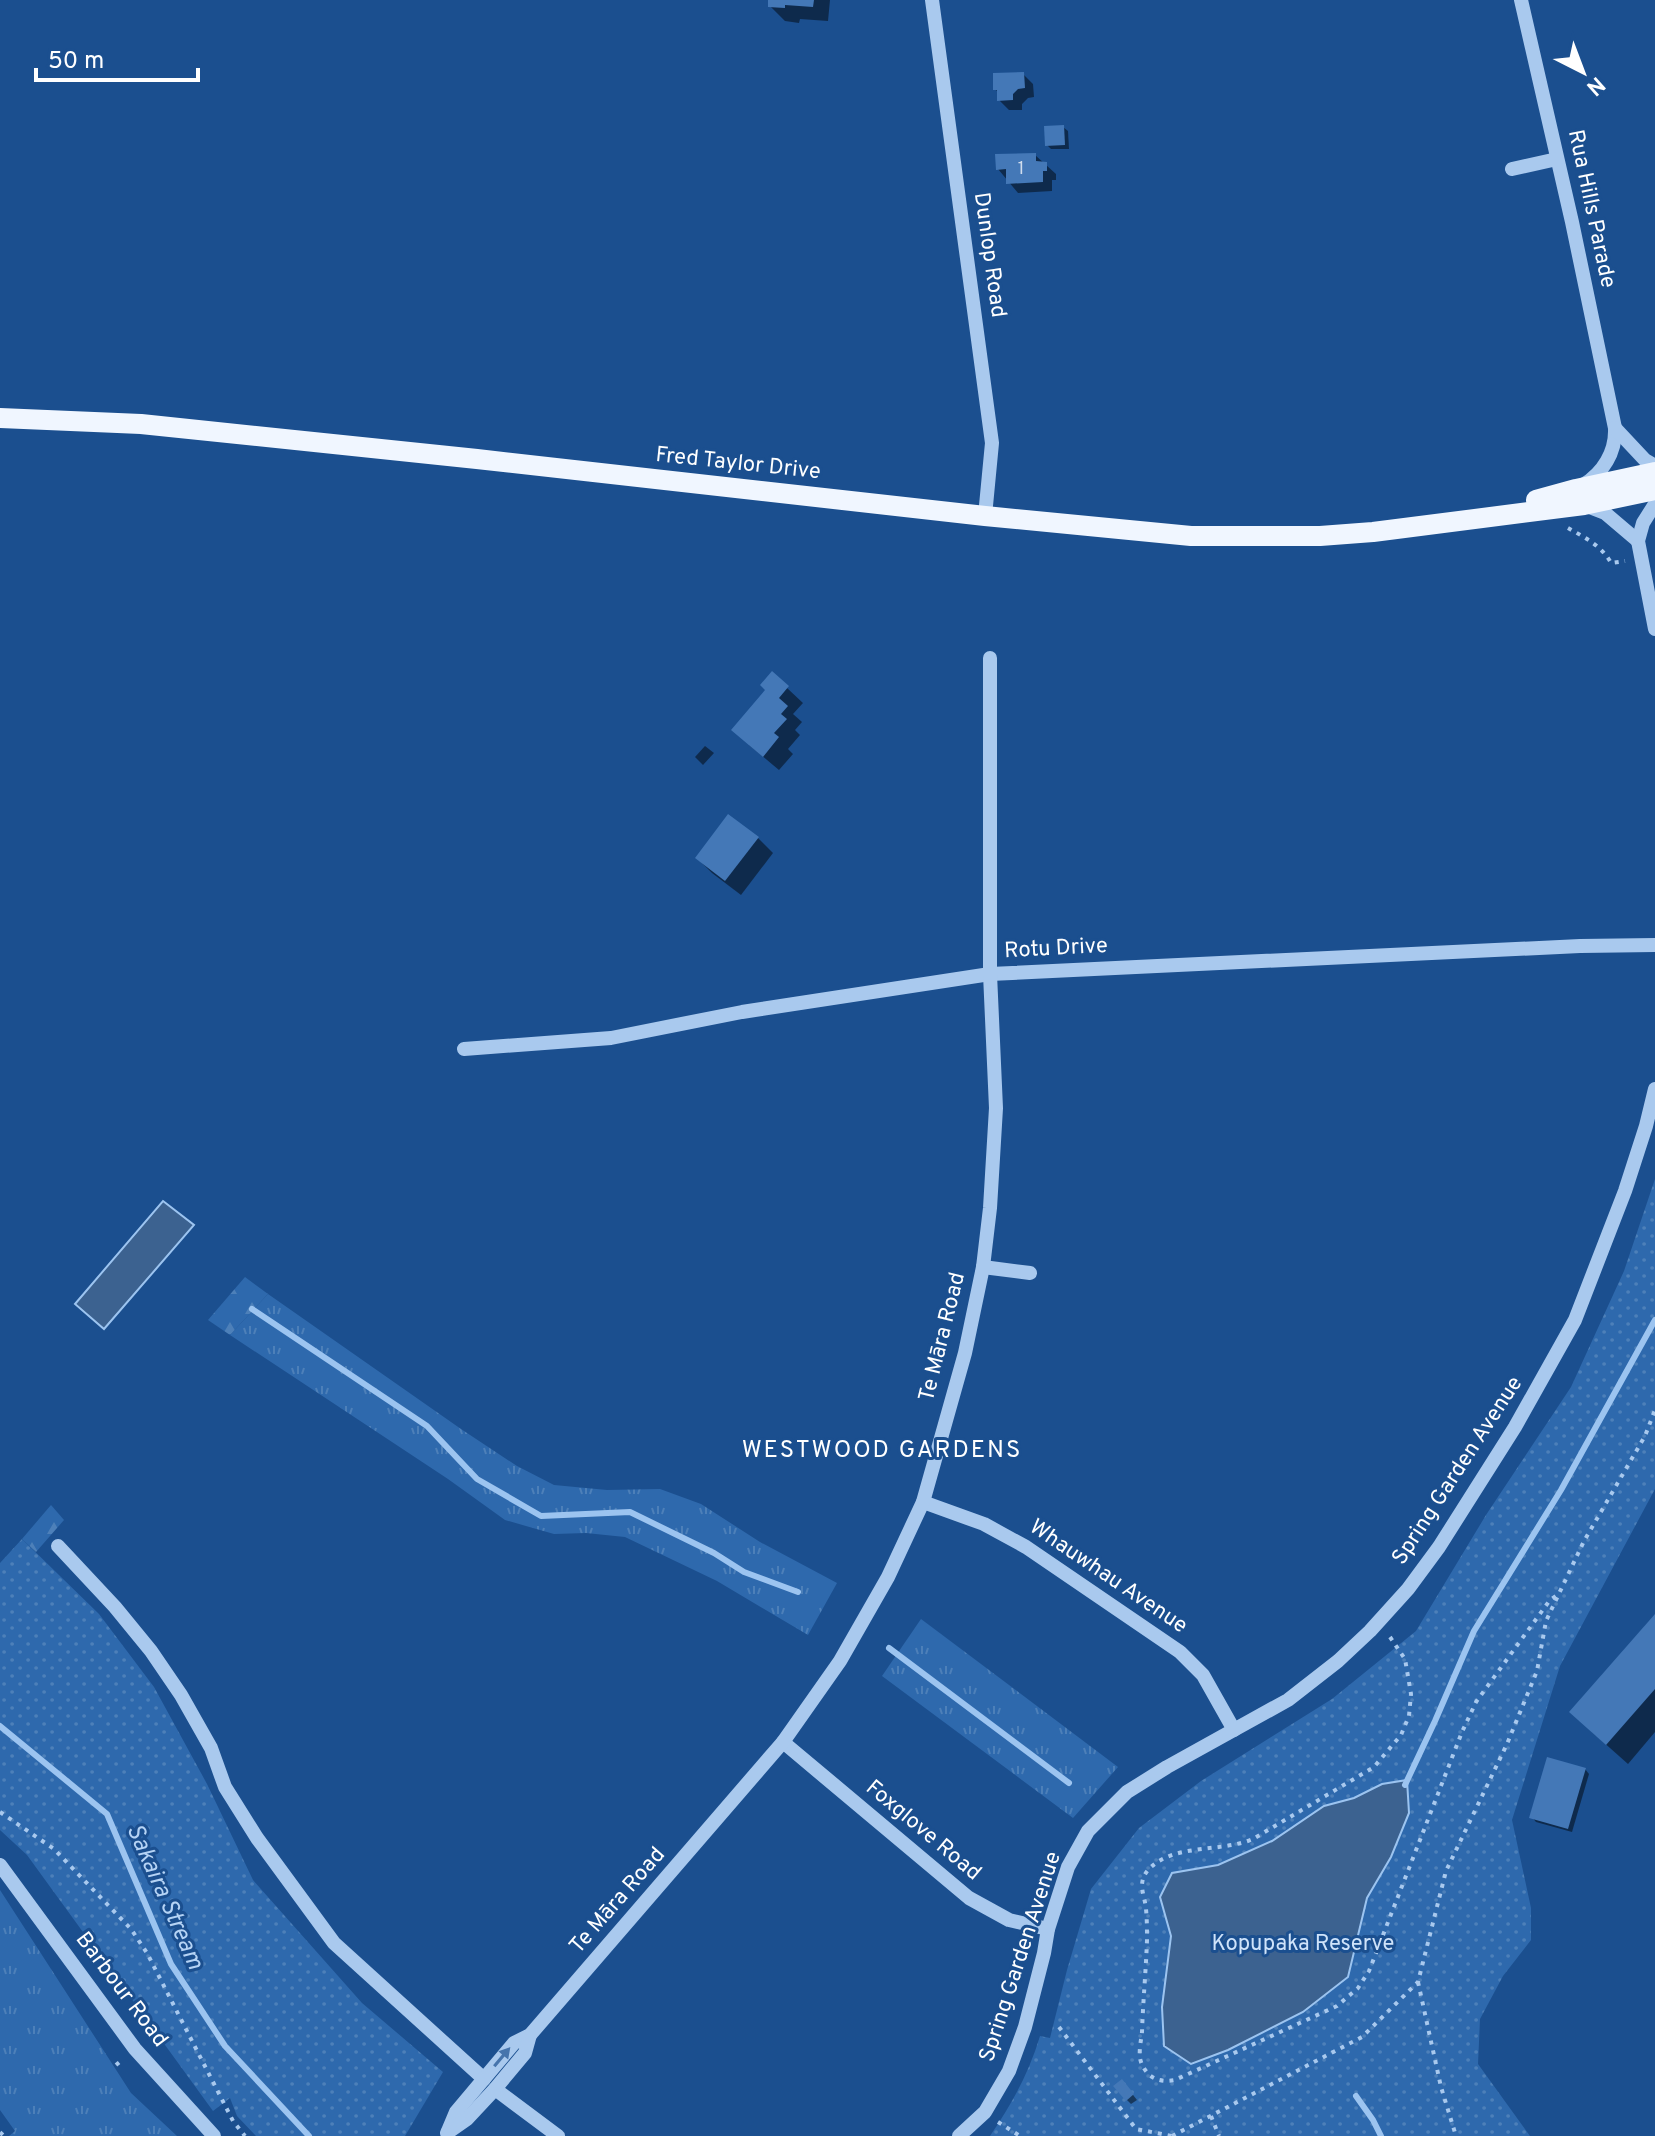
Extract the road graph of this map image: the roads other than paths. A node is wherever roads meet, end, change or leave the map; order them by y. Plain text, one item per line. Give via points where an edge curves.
1 (932, 0) edge
2 (1521, 0) edge
3 (1557, 159) junction
4 (1512, 169) dead end
5 (0, 418) edge
6 (1615, 428) junction
7 (1655, 466) edge
8 (1655, 472) edge
9 (1655, 490) edge
10 (1580, 497) junction
11 (1655, 504) edge
12 (985, 516) junction
13 (1638, 541) junction
14 (1655, 629) edge
15 (990, 658) dead end
16 (1655, 945) edge
17 (990, 974) junction
18 (464, 1049) dead end
19 (1655, 1089) edge
20 (983, 1267) junction
21 (1030, 1273) dead end
22 (923, 1502) junction
23 (58, 1546) dead end
24 (1234, 1730) junction
25 (783, 1742) junction
26 (0, 1865) edge
27 (1048, 1929) junction
28 (530, 2035) junction
29 (484, 2079) junction
30 (495, 2089) junction
31 (446, 2134) edge
32 (214, 2136) edge
33 (558, 2136) edge
34 (959, 2136) edge

1 - 12 street, Dunlop Road via 992,443
2 - 3 street, Rua Hills Parade
3 - 4 street
3 - 6 street, Rua Hills Parade
5 - 12 main road, Fred Taylor Drive via 141,424
6 - 7 street
6 - 10 street via 1606,463
8 - 10 main road, Fred Taylor Drive
9 - 10 main road, Fred Taylor Drive
10 - 12 main road, Fred Taylor Drive via 1470,519 1346,534 1191,536
10 - 13 street
11 - 13 street
13 - 14 street
15 - 17 street, Te Māra Road
16 - 17 street, Rotu Drive
17 - 18 street, Rotu Drive via 611,1038
17 - 20 street, Te Māra Road via 996,1108
19 - 24 street, Spring Garden Avenue via 1625,1191 1575,1320 1439,1547 1408,1589 1338,1661 1288,1700
20 - 21 street
20 - 22 street, Te Māra Road
22 - 24 street, Whauwhau Avenue via 984,1524 1026,1547 1180,1652 1203,1675
22 - 25 street, Te Māra Road via 840,1661
23 - 29 street via 151,1651 211,1748 241,1813 334,1943
24 - 27 street, Spring Garden Avenue via 1127,1792 1088,1831 1068,1867
25 - 27 street, Foxglove Road via 969,1898 1009,1920
25 - 28 street, Te Māra Road
26 - 32 street, Barbour Road via 135,2049
27 - 34 street, Spring Garden Avenue via 1009,2071 985,2112
29 -> 28 street, Te Māra Road via 514,2043
28 - 30 street, Te Māra Road via 525,2053
29 - 31 street, Te Māra Road via 456,2112
30 - 31 street, Te Māra Road
30 - 33 street

